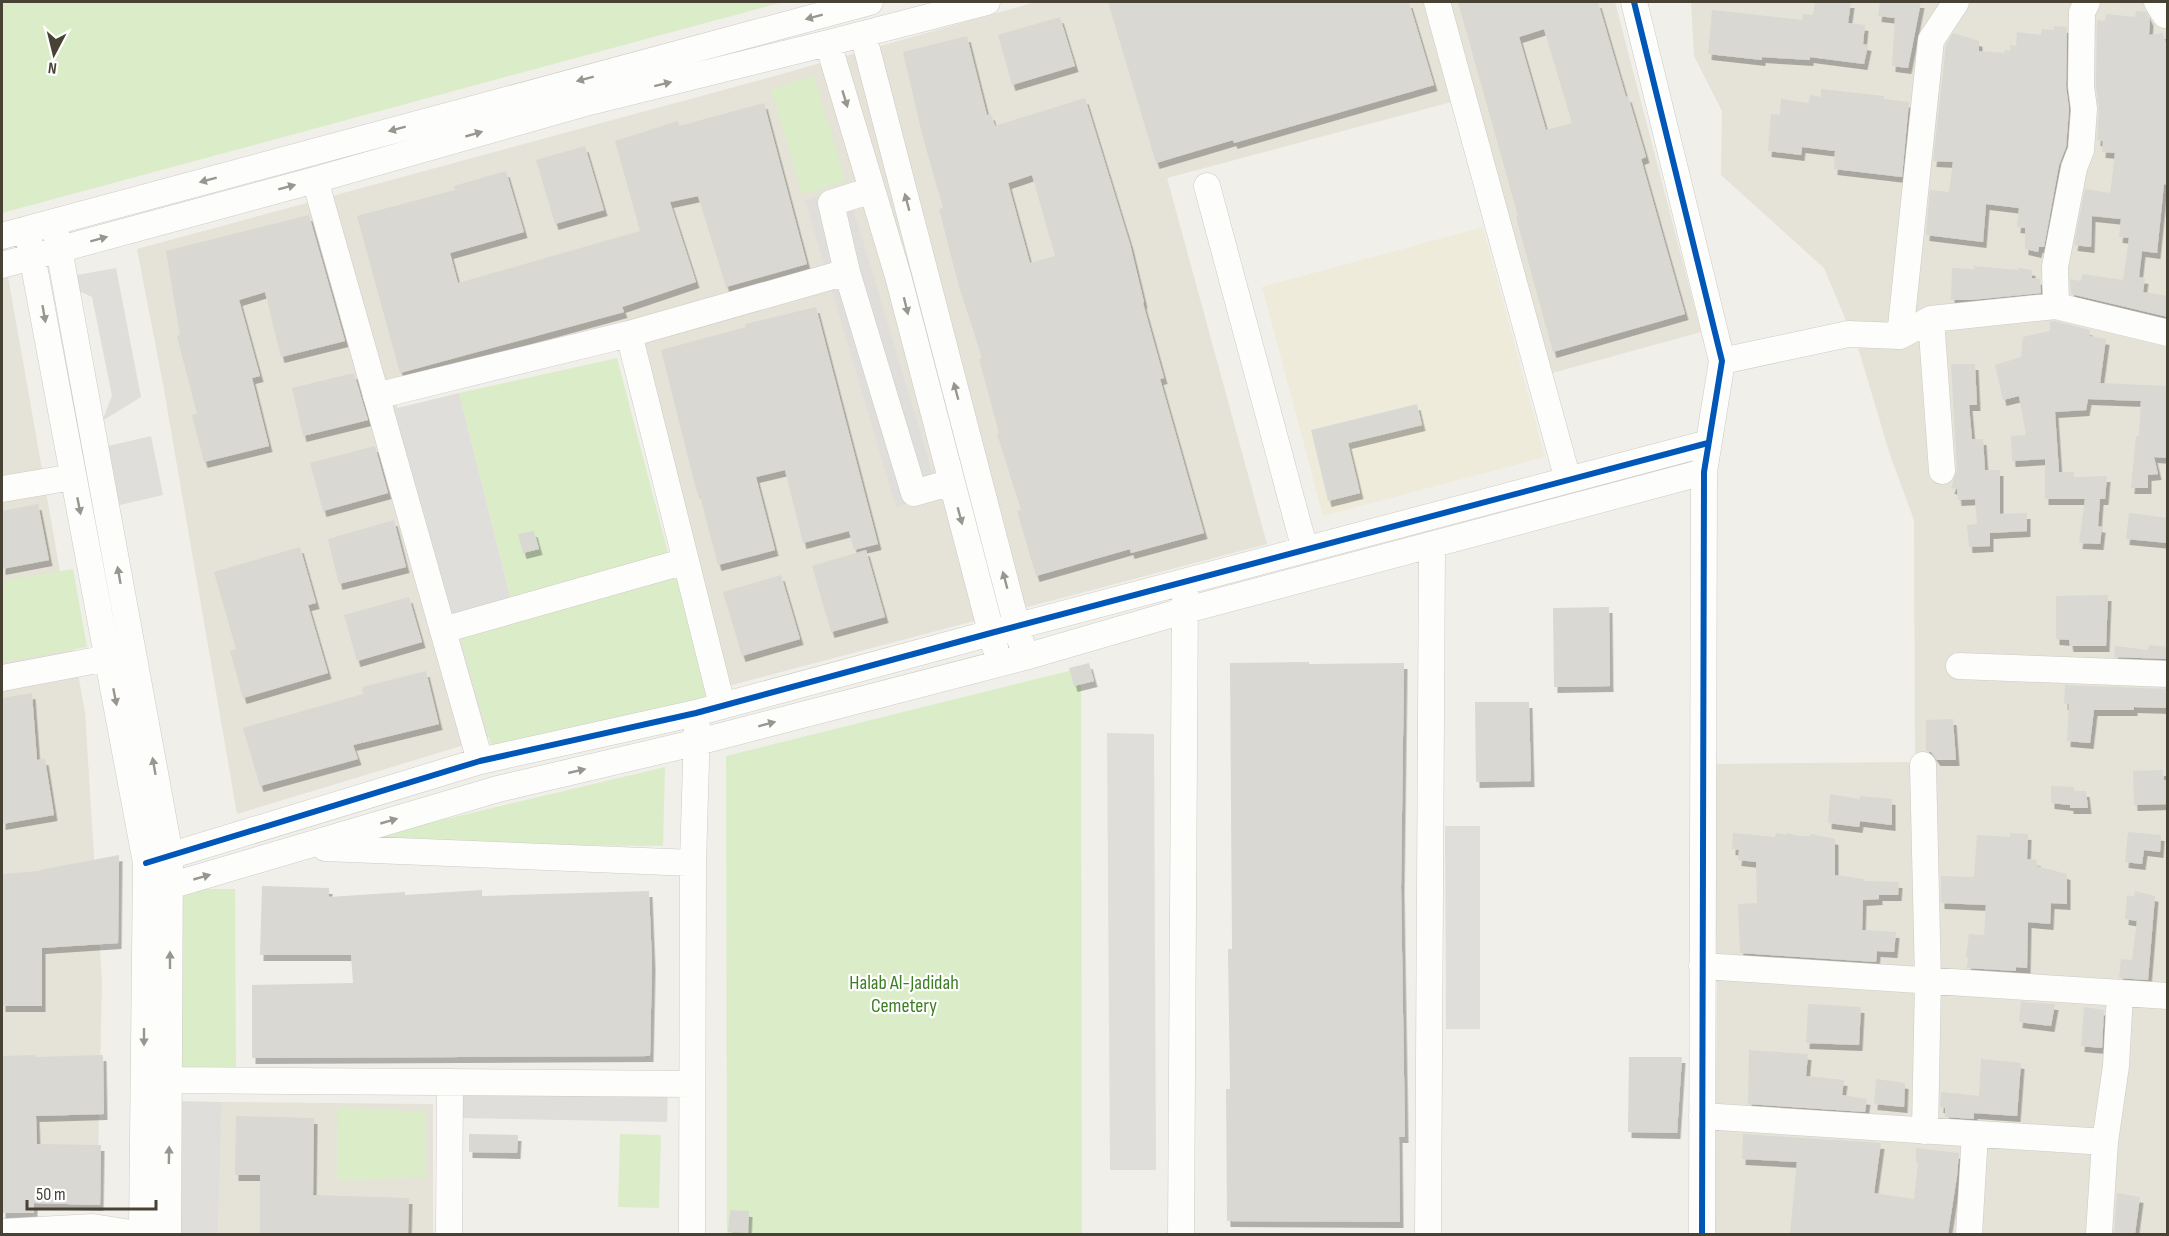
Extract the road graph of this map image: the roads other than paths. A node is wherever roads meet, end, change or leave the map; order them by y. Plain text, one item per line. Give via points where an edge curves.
1 (870, 2) edge
2 (987, 2) edge
3 (1437, 2) edge
4 (1634, 2) edge
5 (1956, 2) edge
6 (2087, 2) edge
7 (863, 34) junction
8 (828, 43) junction
9 (315, 180) junction
10 (1207, 186) dead end
11 (872, 190) junction
12 (54, 222) junction
13 (27, 229) junction
14 (2, 236) edge
15 (61, 249) junction
16 (34, 256) junction
17 (2, 265) edge
18 (924, 269) junction
19 (847, 272) junction
20 (898, 276) junction
21 (2056, 306) junction
22 (1931, 319) junction
23 (2168, 333) edge
24 (629, 334) junction
25 (1900, 336) junction
26 (1722, 361) junction
27 (376, 396) junction
28 (1708, 443) junction
29 (1942, 471) dead end
30 (1704, 472) junction
31 (73, 477) junction
32 (1568, 480) junction
33 (951, 482) junction
34 (2, 489) edge
35 (1432, 545) junction
36 (1305, 550) junction
37 (686, 561) junction
38 (1186, 582) junction
39 (1184, 611) junction
40 (1017, 626) junction
41 (443, 630) junction
42 (990, 633) junction
43 (1025, 657) junction
44 (108, 658) junction
45 (999, 663) junction
46 (1959, 666) dead end
47 (2168, 674) edge
48 (2, 678) edge
49 (722, 705) junction
50 (696, 713) junction
51 (698, 742) junction
52 (480, 761) junction
53 (1923, 765) dead end
54 (303, 847) junction
55 (158, 859) junction
56 (693, 863) junction
57 (158, 890) junction
58 (1702, 966) junction
59 (1928, 981) junction
60 (2120, 993) junction
61 (2168, 996) edge
62 (170, 1080) junction
63 (450, 1082) junction
64 (692, 1084) junction
65 (1702, 1116) junction
66 (1925, 1131) junction
67 (1975, 1134) junction
68 (2104, 1142) junction
69 (2, 1232) edge
70 (2099, 1233) dead end
71 (136, 1234) edge
72 (142, 1234) edge
73 (168, 1234) edge
74 (449, 1234) edge
75 (692, 1234) edge
76 (1181, 1234) edge
77 (1428, 1234) edge
78 (1702, 1234) edge
79 (1969, 1234) edge

1 -> 12 street
2 - 7 street
3 - 32 street
4 - 26 street
5 - 25 street via 1931,40
6 - 21 street via 2082,12 2081,150 2055,267
7 - 8 street
18 -> 7 street
9 -> 8 street via 582,104
8 -> 11 street
15 -> 9 street
9 - 27 street
10 - 36 street
11 - 19 street via 831,203
11 - 20 street
12 - 13 street
12 - 15 street
13 - 14 street
13 - 16 street
15 - 16 street
55 -> 15 street
16 - 17 street
16 -> 31 street
18 - 20 street
40 -> 18 street
19 - 24 street
19 - 33 street via 914,493
20 -> 33 street
21 - 22 street
21 - 23 street
22 - 25 street
22 - 29 street
24 - 27 street
24 - 37 street
25 - 26 street via 1848,334
26 - 28 street
27 - 41 street
28 - 30 street
28 - 32 street
30 - 35 street
30 - 58 street
31 - 34 street
31 -> 44 street
32 - 36 street
33 -> 42 street
35 - 39 street
35 - 77 street
36 - 38 street
37 - 41 street
37 - 49 street
38 - 39 street
38 - 40 street
39 - 43 street
39 - 76 street
40 - 42 street
40 - 43 street
41 - 52 street
42 - 45 street
42 - 49 street
43 - 45 street
44 - 48 street
44 -> 55 street
51 -> 45 street
46 - 47 street
49 - 50 street
50 - 51 street
50 - 52 street
54 -> 51 street via 498,789
51 - 56 street
52 - 55 street
53 - 59 street
54 - 56 street
57 -> 54 street
55 - 57 street
56 - 64 street
62 -> 57 street
57 -> 72 street
58 - 59 street
58 - 65 street
59 - 60 street
59 - 66 street
60 - 61 street
60 - 68 street via 2116,1066
62 - 63 street
73 -> 62 street
63 - 64 street
63 - 74 street
64 - 75 street
65 - 66 street
65 - 78 street
66 - 67 street
67 - 68 street
67 - 79 street
68 - 70 street
69 - 71 street via 93,1227

